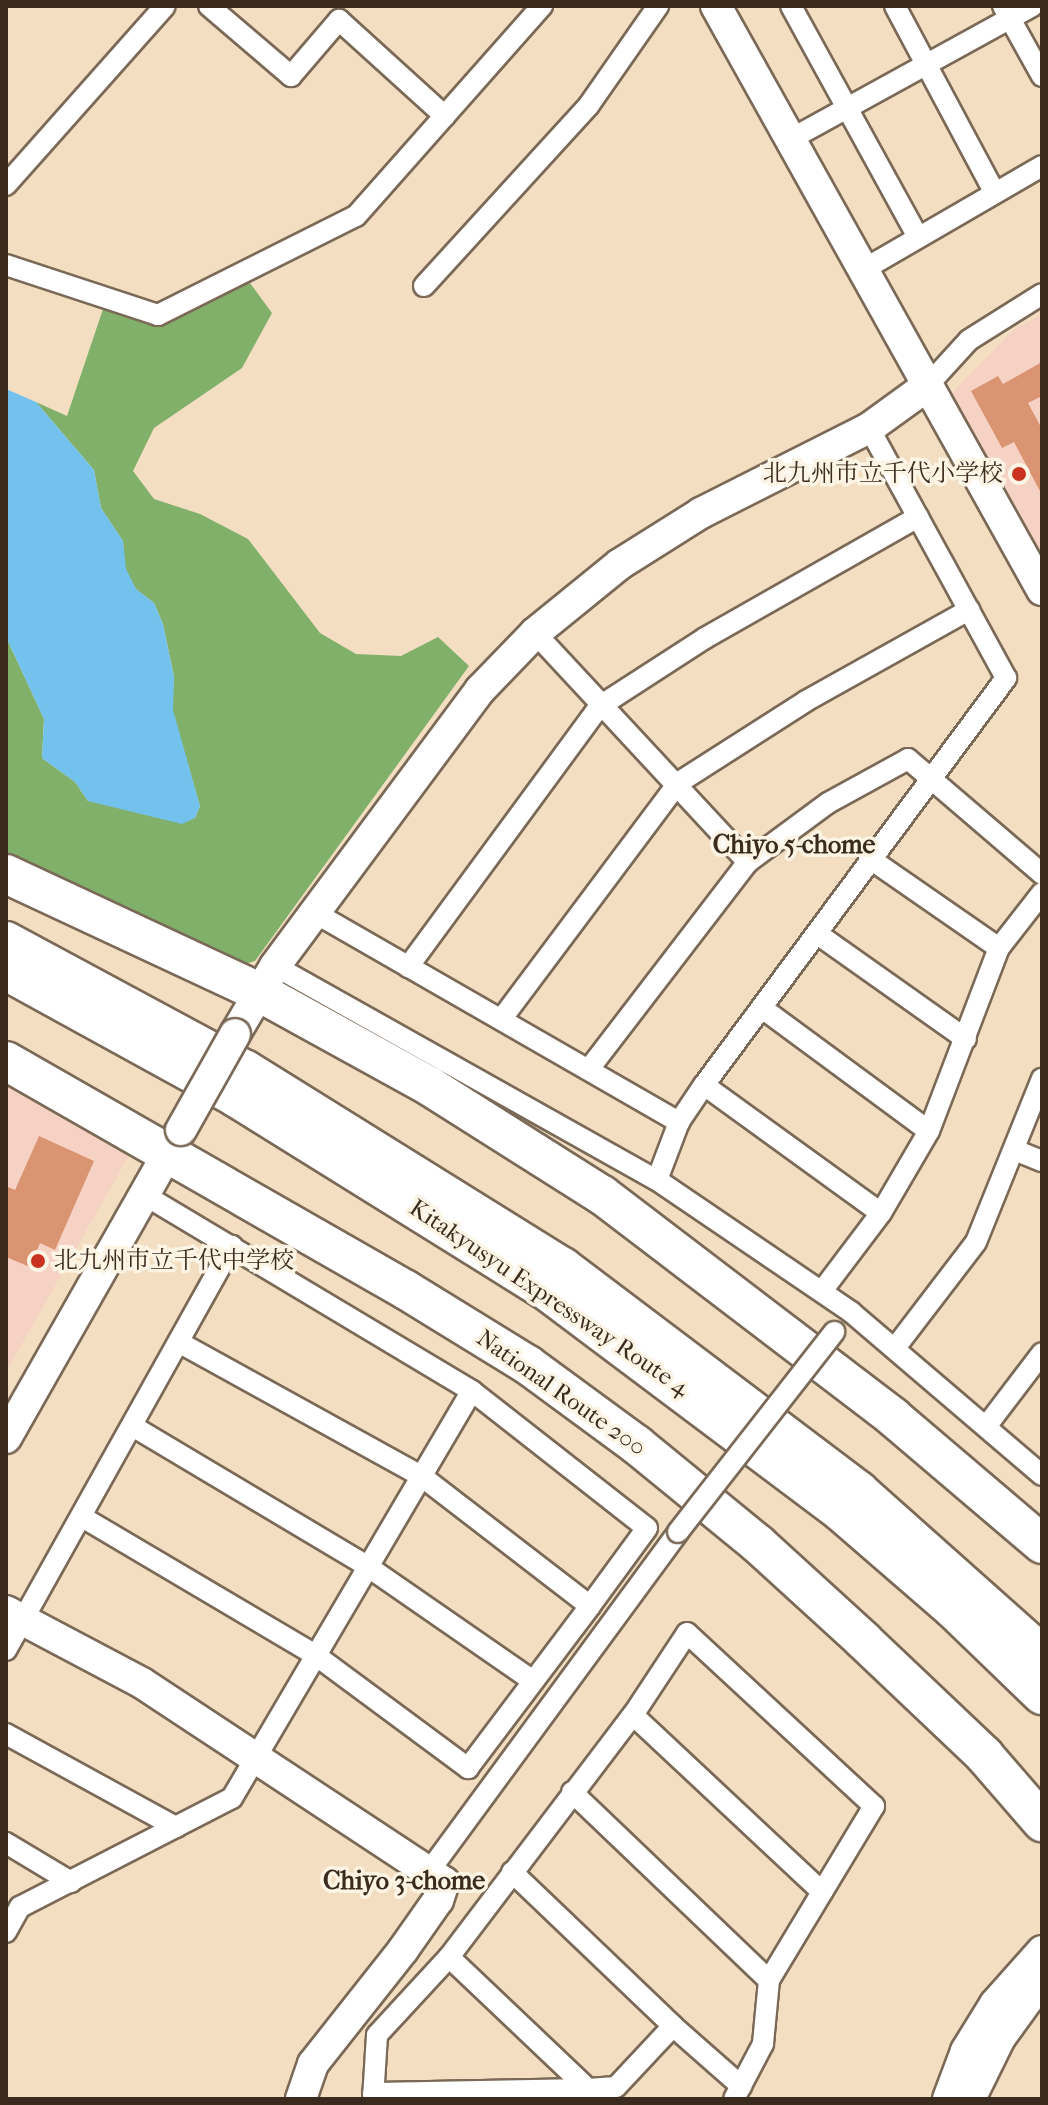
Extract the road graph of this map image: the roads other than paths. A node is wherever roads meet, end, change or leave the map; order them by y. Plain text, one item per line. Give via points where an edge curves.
1 (165, 6) edge
2 (209, 6) edge
3 (542, 6) edge
4 (658, 6) edge
5 (716, 6) edge
6 (791, 6) edge
7 (895, 6) edge
8 (1033, 6) edge
9 (1007, 12) edge
10 (345, 13) edge
11 (927, 65) junction
12 (1042, 76) edge
13 (848, 108) junction
14 (445, 116) junction
15 (789, 140) junction
16 (1042, 166) edge
17 (6, 185) edge
18 (995, 193) junction
19 (918, 237) junction
20 (6, 265) edge
21 (861, 271) junction
22 (424, 286) dead end
23 (1042, 294) edge
24 (927, 386) junction
25 (869, 428) junction
26 (918, 517) junction
27 (1042, 590) edge
28 (969, 610) junction
29 (535, 633) junction
30 (600, 706) junction
31 (932, 777) junction
32 (678, 783) junction
33 (869, 858) junction
34 (748, 862) junction
35 (6, 874) edge
36 (1042, 874) edge
37 (1042, 893) edge
38 (317, 914) junction
39 (819, 935) junction
40 (6, 941) edge
41 (999, 948) junction
42 (408, 967) junction
43 (6, 971) edge
44 (267, 979) junction
45 (762, 1008) junction
46 (503, 1017) junction
47 (966, 1039) junction
48 (6, 1061) edge
49 (589, 1069) junction
50 (1042, 1079) edge
51 (704, 1085) junction
52 (679, 1122) junction
53 (929, 1131) junction
54 (174, 1142) junction
55 (1017, 1151) junction
56 (1042, 1161) edge
57 (657, 1180) junction
58 (146, 1196) junction
59 (881, 1213) junction
60 (232, 1246) junction
61 (822, 1291) junction
62 (851, 1312) junction
63 (178, 1342) junction
64 (895, 1348) junction
65 (1042, 1353) edge
66 (472, 1391) junction
67 (988, 1424) junction
68 (134, 1427) junction
69 (6, 1438) edge
70 (1042, 1475) edge
71 (421, 1476) junction
72 (82, 1517) junction
73 (1042, 1544) edge
74 (367, 1566) junction
75 (590, 1606) junction
76 (14, 1616) edge
77 (6, 1650) edge
78 (314, 1654) junction
79 (1042, 1654) edge
80 (533, 1681) junction
81 (1042, 1695) edge
82 (633, 1715) junction
83 (6, 1734) edge
84 (254, 1754) junction
85 (572, 1792) junction
86 (1042, 1822) edge
87 (176, 1827) junction
88 (6, 1843) edge
89 (430, 1870) junction
90 (512, 1872) junction
91 (71, 1882) junction
92 (822, 1892) junction
93 (6, 1932) edge
94 (1042, 1951) edge
95 (449, 1957) junction
96 (769, 1980) junction
97 (1042, 1980) edge
98 (673, 2026) junction
99 (588, 2089) junction
100 (738, 2092) edge
101 (373, 2096) edge
102 (301, 2099) edge
103 (948, 2099) edge
104 (970, 2099) edge

1 - 17 street
2 - 10 street via 291,76
3 - 14 street
4 - 22 street via 589,105
5 - 15 street
6 - 13 street
7 - 11 street
8 - 9 street
9 - 11 street
9 - 12 street
10 - 14 street
11 - 13 street
11 - 18 street
13 - 15 street
13 - 19 street
14 - 20 street via 356,216 158,315
15 - 21 street
16 - 18 street
18 - 19 street
19 - 21 street
21 - 24 street
23 - 24 street via 969,340
24 - 25 street
24 - 27 street
25 - 26 street
25 - 29 street via 701,513 593,583
26 - 28 street
26 - 30 street via 705,638
28 - 31 street via 1006,678
28 - 32 street via 806,701
29 - 30 street
29 - 38 street via 480,690
30 - 32 street
30 - 42 street
31 - 33 street
31 - 34 street via 908,759 828,803
31 - 36 street
32 - 34 street
32 - 46 street
33 - 39 street
33 - 41 street
34 - 49 street
35 - 44 highway
37 - 41 street
38 - 42 street
38 - 44 street
39 - 45 street
39 - 47 street
40 - 79 highway, Kitakyusyu Expressway Route 4 via 246,1070 563,1267 859,1491
41 - 47 street
42 - 46 street
43 - 81 highway, Kitakyusyu Expressway Route 4 via 235,1097 544,1289 841,1512
44 - 54 street, bridge
44 - 57 street
44 - 73 highway via 602,1195 893,1417
45 - 51 street
45 - 53 street
46 - 49 street
47 - 53 street
48 - 54 highway, National Route 200
49 - 52 street
50 - 55 street
51 - 52 street
51 - 59 street
52 - 57 street
53 - 59 street
54 - 58 street
54 - 86 highway, National Route 200 via 528,1365 637,1445 758,1544 863,1640 984,1755
55 - 56 street
55 - 64 street via 976,1242
57 - 61 street
58 - 60 street
58 - 69 street
59 - 61 street
60 - 63 street
60 - 66 street
61 - 62 street
62 - 64 street
62 - 89 street, bridge via 678,1532
63 - 68 street
63 - 71 street
64 - 67 street
65 - 67 street
66 - 71 street
66 - 75 street via 647,1528
67 - 70 street
68 - 72 street
68 - 74 street
71 - 74 street
71 - 75 street
72 - 76 street
72 - 78 street
74 - 78 street
74 - 80 street
75 - 80 street
76 - 77 street
76 - 84 street via 142,1683
78 - 80 street via 468,1768
78 - 84 street
82 - 85 street
82 - 92 street
82 - 92 street via 687,1633 874,1806
83 - 87 street
84 - 87 street via 232,1798
84 - 89 street
85 - 90 street
85 - 96 street
87 - 91 street
88 - 91 street
89 - 102 street via 444,1882 438,1900 313,2064
90 - 95 street
90 - 98 street
91 - 93 street via 20,1907
92 - 96 street
94 - 103 street via 995,2004 966,2051
95 - 99 street
95 - 101 street via 377,2035
96 - 100 street via 763,2044
97 - 104 street via 1000,2038
98 - 99 street via 616,2087
98 - 100 street
99 - 101 street

